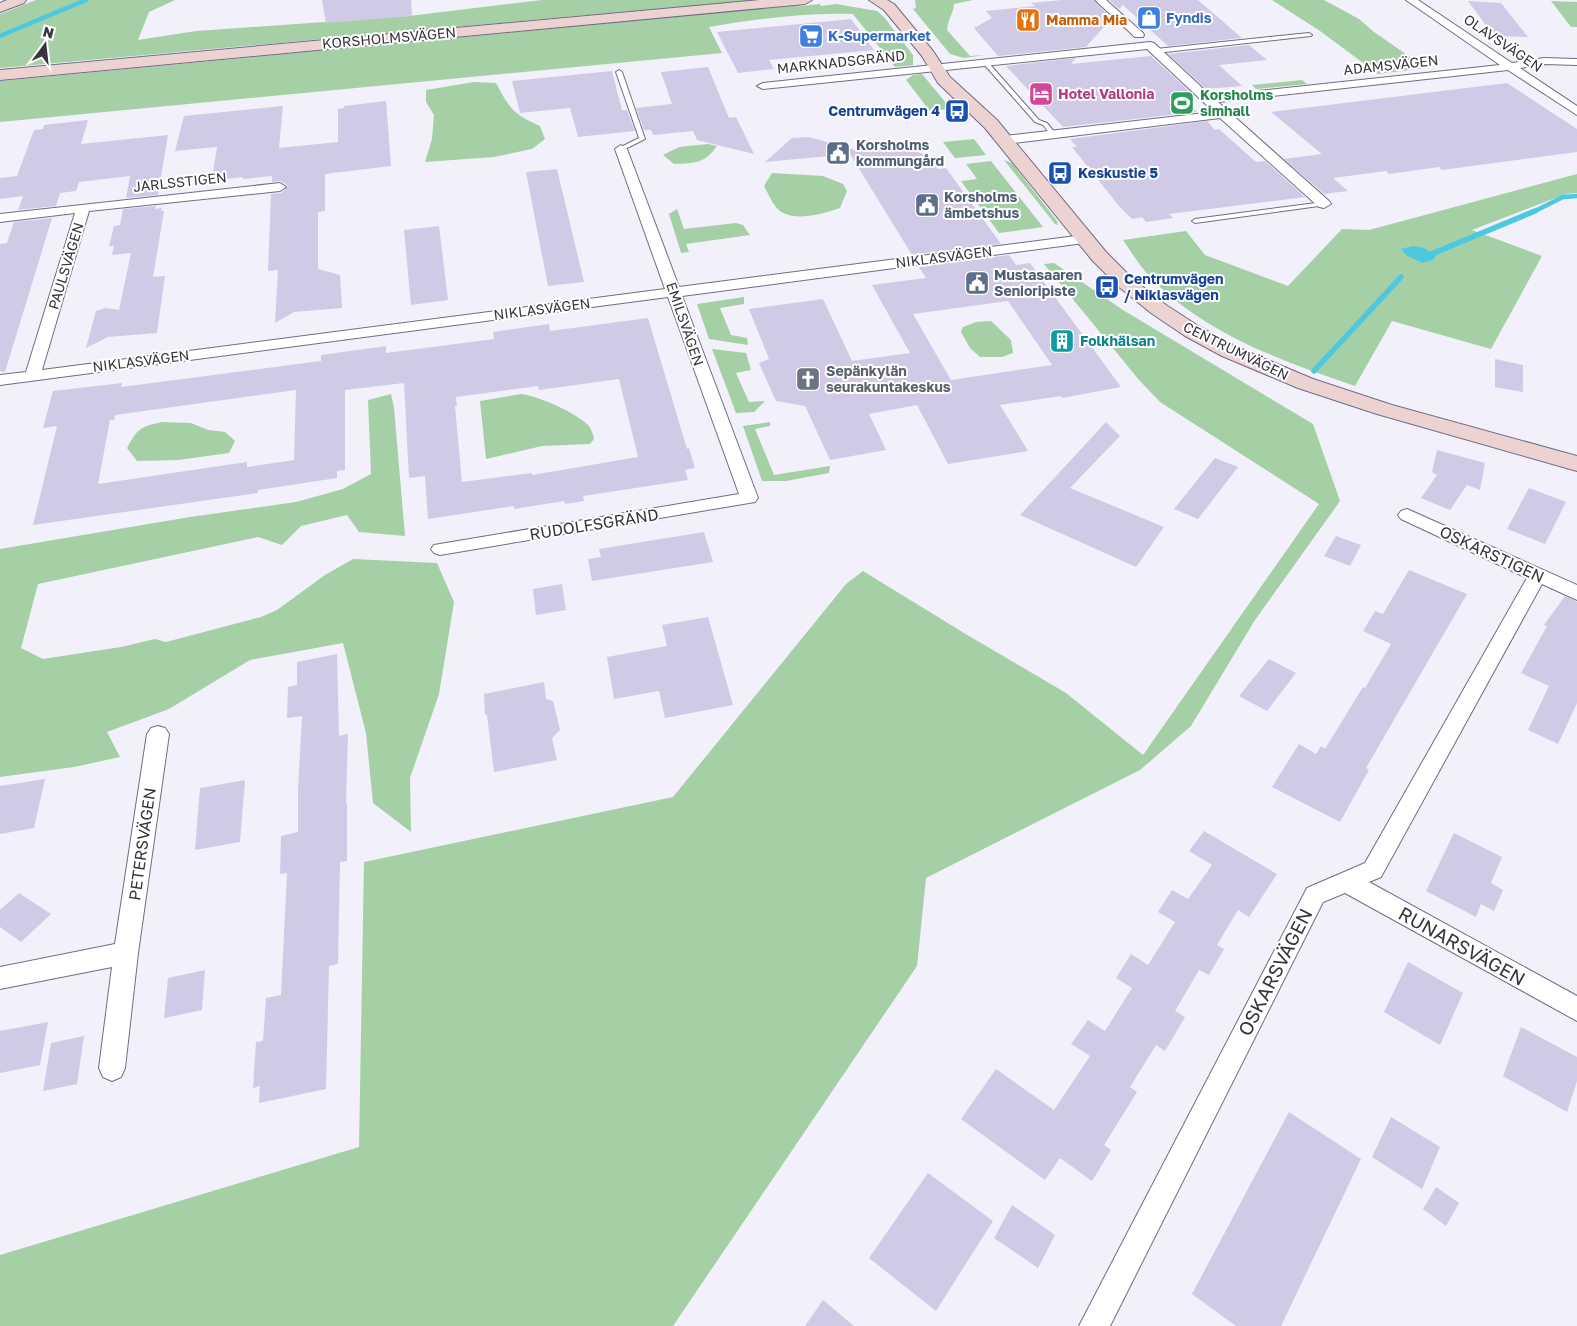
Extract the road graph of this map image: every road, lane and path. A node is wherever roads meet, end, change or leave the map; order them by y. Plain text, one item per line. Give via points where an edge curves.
1 (19, 0) edge
2 (805, 0) edge
3 (876, 0) edge
4 (900, 0) edge
5 (1100, 0) edge
6 (1411, 0) edge
7 (783, 1) edge
8 (0, 8) edge
9 (1139, 35) dead end
10 (1309, 35) dead end
11 (1153, 48) junction
12 (985, 62) junction
13 (1577, 62) edge
14 (952, 65) junction
15 (1510, 65) junction
16 (929, 68) junction
17 (619, 72) dead end
18 (0, 75) edge
19 (763, 86) dead end
20 (1208, 100) junction
21 (977, 108) junction
22 (1577, 111) edge
23 (1223, 114) junction
24 (1053, 134) junction
25 (1005, 140) junction
26 (621, 149) joint
27 (280, 187) dead end
28 (1324, 204) joint
29 (83, 208) junction
30 (0, 218) edge
31 (1195, 221) dead end
32 (1084, 239) junction
33 (673, 292) junction
34 (33, 375) junction
35 (0, 380) edge
36 (1577, 464) edge
37 (749, 498) joint
38 (1407, 514) dead end
39 (440, 549) dead end
40 (1537, 576) junction
41 (1577, 594) edge
42 (158, 734) dead end
43 (1347, 882) junction
44 (126, 953) junction
45 (0, 978) edge
46 (1577, 1009) edge
47 (112, 1068) dead end
48 (1094, 1326) edge

1 - 8 main road
2 - 7 main road, KORSHOLMSVÄGEN
3 - 16 main road, CENTRUMVÄGEN via 889,7 928,54
4 - 14 main road, CENTRUMVÄGEN
5 - 9 street
6 - 15 street, OLAVSVÄGEN
7 - 18 main road, KORSHOLMSVÄGEN
10 - 11 lane
11 - 12 street, MARKNADSGRÄND
11 - 20 street
12 - 14 street, MARKNADSGRÄND
12 - 24 lane via 1037,121 1045,124
13 - 15 street, ADAMSVÄGEN
14 - 16 street, MARKNADSGRÄND
14 - 21 main road, CENTRUMVÄGEN
15 - 20 street, ADAMSVÄGEN
15 - 22 street, OLAVSVÄGEN
16 - 19 street, MARKNADSGRÄND
16 - 21 main road, CENTRUMVÄGEN
17 - 26 lane via 642,138
20 - 23 street
21 - 25 main road, CENTRUMVÄGEN
23 - 24 street
23 - 28 street
24 - 25 street
25 - 32 main road, CENTRUMVÄGEN
26 - 33 street, EMILSVÄGEN
27 - 29 street, JARLSSTIGEN
28 - 31 lane
29 - 30 street, PAULSVÄGEN
29 - 34 street, PAULSVÄGEN
32 - 33 street, NIKLASVÄGEN
32 - 36 main road, CENTRUMVÄGEN via 1125,282 1159,310 1199,336 1249,361 1344,398
33 - 34 street, NIKLASVÄGEN
33 - 37 street, EMILSVÄGEN
34 - 35 street, NIKLASVÄGEN
37 - 39 street, RUDOLFSGRÄND
38 - 40 street, OSKARSTIGEN
40 - 41 street, OSKARSTIGEN
40 - 43 street, OSKARSVÄGEN via 1373,870
42 - 44 street, PETERSVÄGEN
43 - 46 street, RUNARSVÄGEN
43 - 48 street, OSKARSVÄGEN via 1315,895
44 - 45 street
44 - 47 street, PETERSVÄGEN

